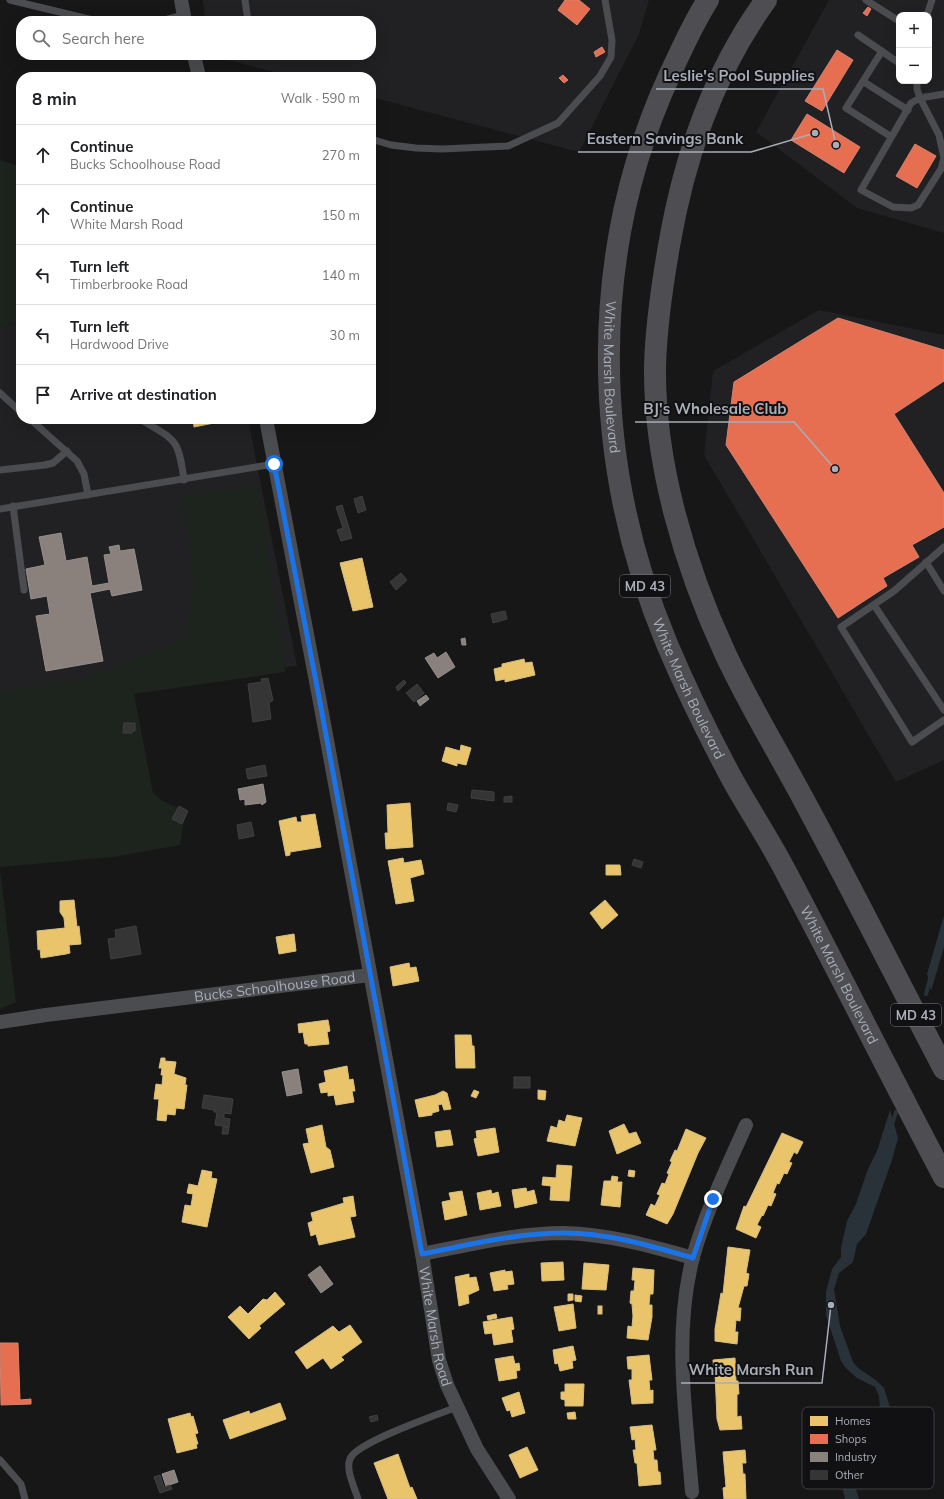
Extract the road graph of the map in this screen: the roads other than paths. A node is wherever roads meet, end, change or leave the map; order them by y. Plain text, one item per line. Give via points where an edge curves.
1 (10, 0) edge
2 (181, 0) edge
3 (245, 0) edge
4 (605, 0) edge
5 (708, 0) edge
6 (766, 0) edge
7 (866, 0) edge
8 (932, 0) edge
9 (928, 12) edge
10 (76, 16) edge
11 (184, 16) edge
12 (247, 16) edge
13 (896, 20) edge
14 (858, 35) dead end
15 (882, 51) junction
16 (195, 60) edge
17 (896, 61) edge
18 (199, 72) edge
19 (864, 82) junction
20 (917, 84) edge
21 (944, 94) edge
22 (920, 98) junction
23 (908, 110) junction
24 (890, 136) junction
25 (376, 140) edge
26 (0, 393) edge
27 (16, 407) edge
28 (36, 424) edge
29 (148, 424) edge
30 (267, 424) edge
31 (67, 451) junction
32 (274, 464) junction
33 (0, 470) edge
34 (184, 480) junction
35 (88, 495) junction
36 (13, 506) junction
37 (0, 508) edge
38 (944, 547) edge
39 (926, 562) junction
40 (24, 590) dead end
41 (944, 591) edge
42 (874, 605) junction
43 (944, 710) edge
44 (944, 720) edge
45 (370, 975) junction
46 (0, 1022) edge
47 (944, 1069) edge
48 (746, 1125) dead end
49 (944, 1177) edge
50 (422, 1254) junction
51 (693, 1258) junction
52 (457, 1407) junction
53 (0, 1460) edge
54 (692, 1492) dead end
55 (24, 1499) edge
56 (358, 1499) edge
57 (509, 1499) edge

1 - 10 lane
2 - 11 street
3 - 12 lane
4 - 25 lane via 612,40 611,57 600,76 558,123 508,146 416,148
5 - 49 highway, White Marsh Boulevard / MD 43 via 682,48 652,116 619,238 611,297 608,362 612,432 620,490 632,543 651,604 703,723 786,872
6 - 47 highway, MD 43 via 716,84 698,128 683,177 659,306 655,369 664,468 692,573 724,652
7 - 13 lane
8 - 9 lane
14 - 15 lane
15 - 17 lane
15 - 19 lane
16 - 18 street
19 - 23 lane
19 - 24 lane via 846,108
20 - 22 lane
21 - 22 lane
22 - 23 lane via 911,103
22 - 24 lane via 939,135 944,158 938,175 918,205 911,208 893,207 861,190
23 - 24 lane
26 - 27 lane
28 - 31 lane
29 - 34 lane via 173,439 181,456
30 - 32 street, Bucks Schoolhouse Road
31 - 33 lane via 53,463 45,466
31 - 35 lane via 77,461 84,474
32 - 34 lane
32 - 45 street, Bucks Schoolhouse Road
34 - 35 lane
35 - 36 lane
36 - 37 lane
36 - 40 lane
38 - 39 lane
39 - 41 lane
39 - 42 lane
42 - 43 lane
42 - 44 lane via 841,628 912,742
45 - 46 street, Bucks Schoolhouse Road
45 - 50 street, White Marsh Road
48 - 51 street via 713,1199
50 - 51 street via 521,1236 566,1233 638,1243
50 - 52 street, White Marsh Road via 439,1360
51 - 54 street via 682,1334
52 - 56 lane via 395,1431 360,1449 351,1457 349,1464
52 - 57 street, White Marsh Road via 477,1449
53 - 55 lane via 21,1484

